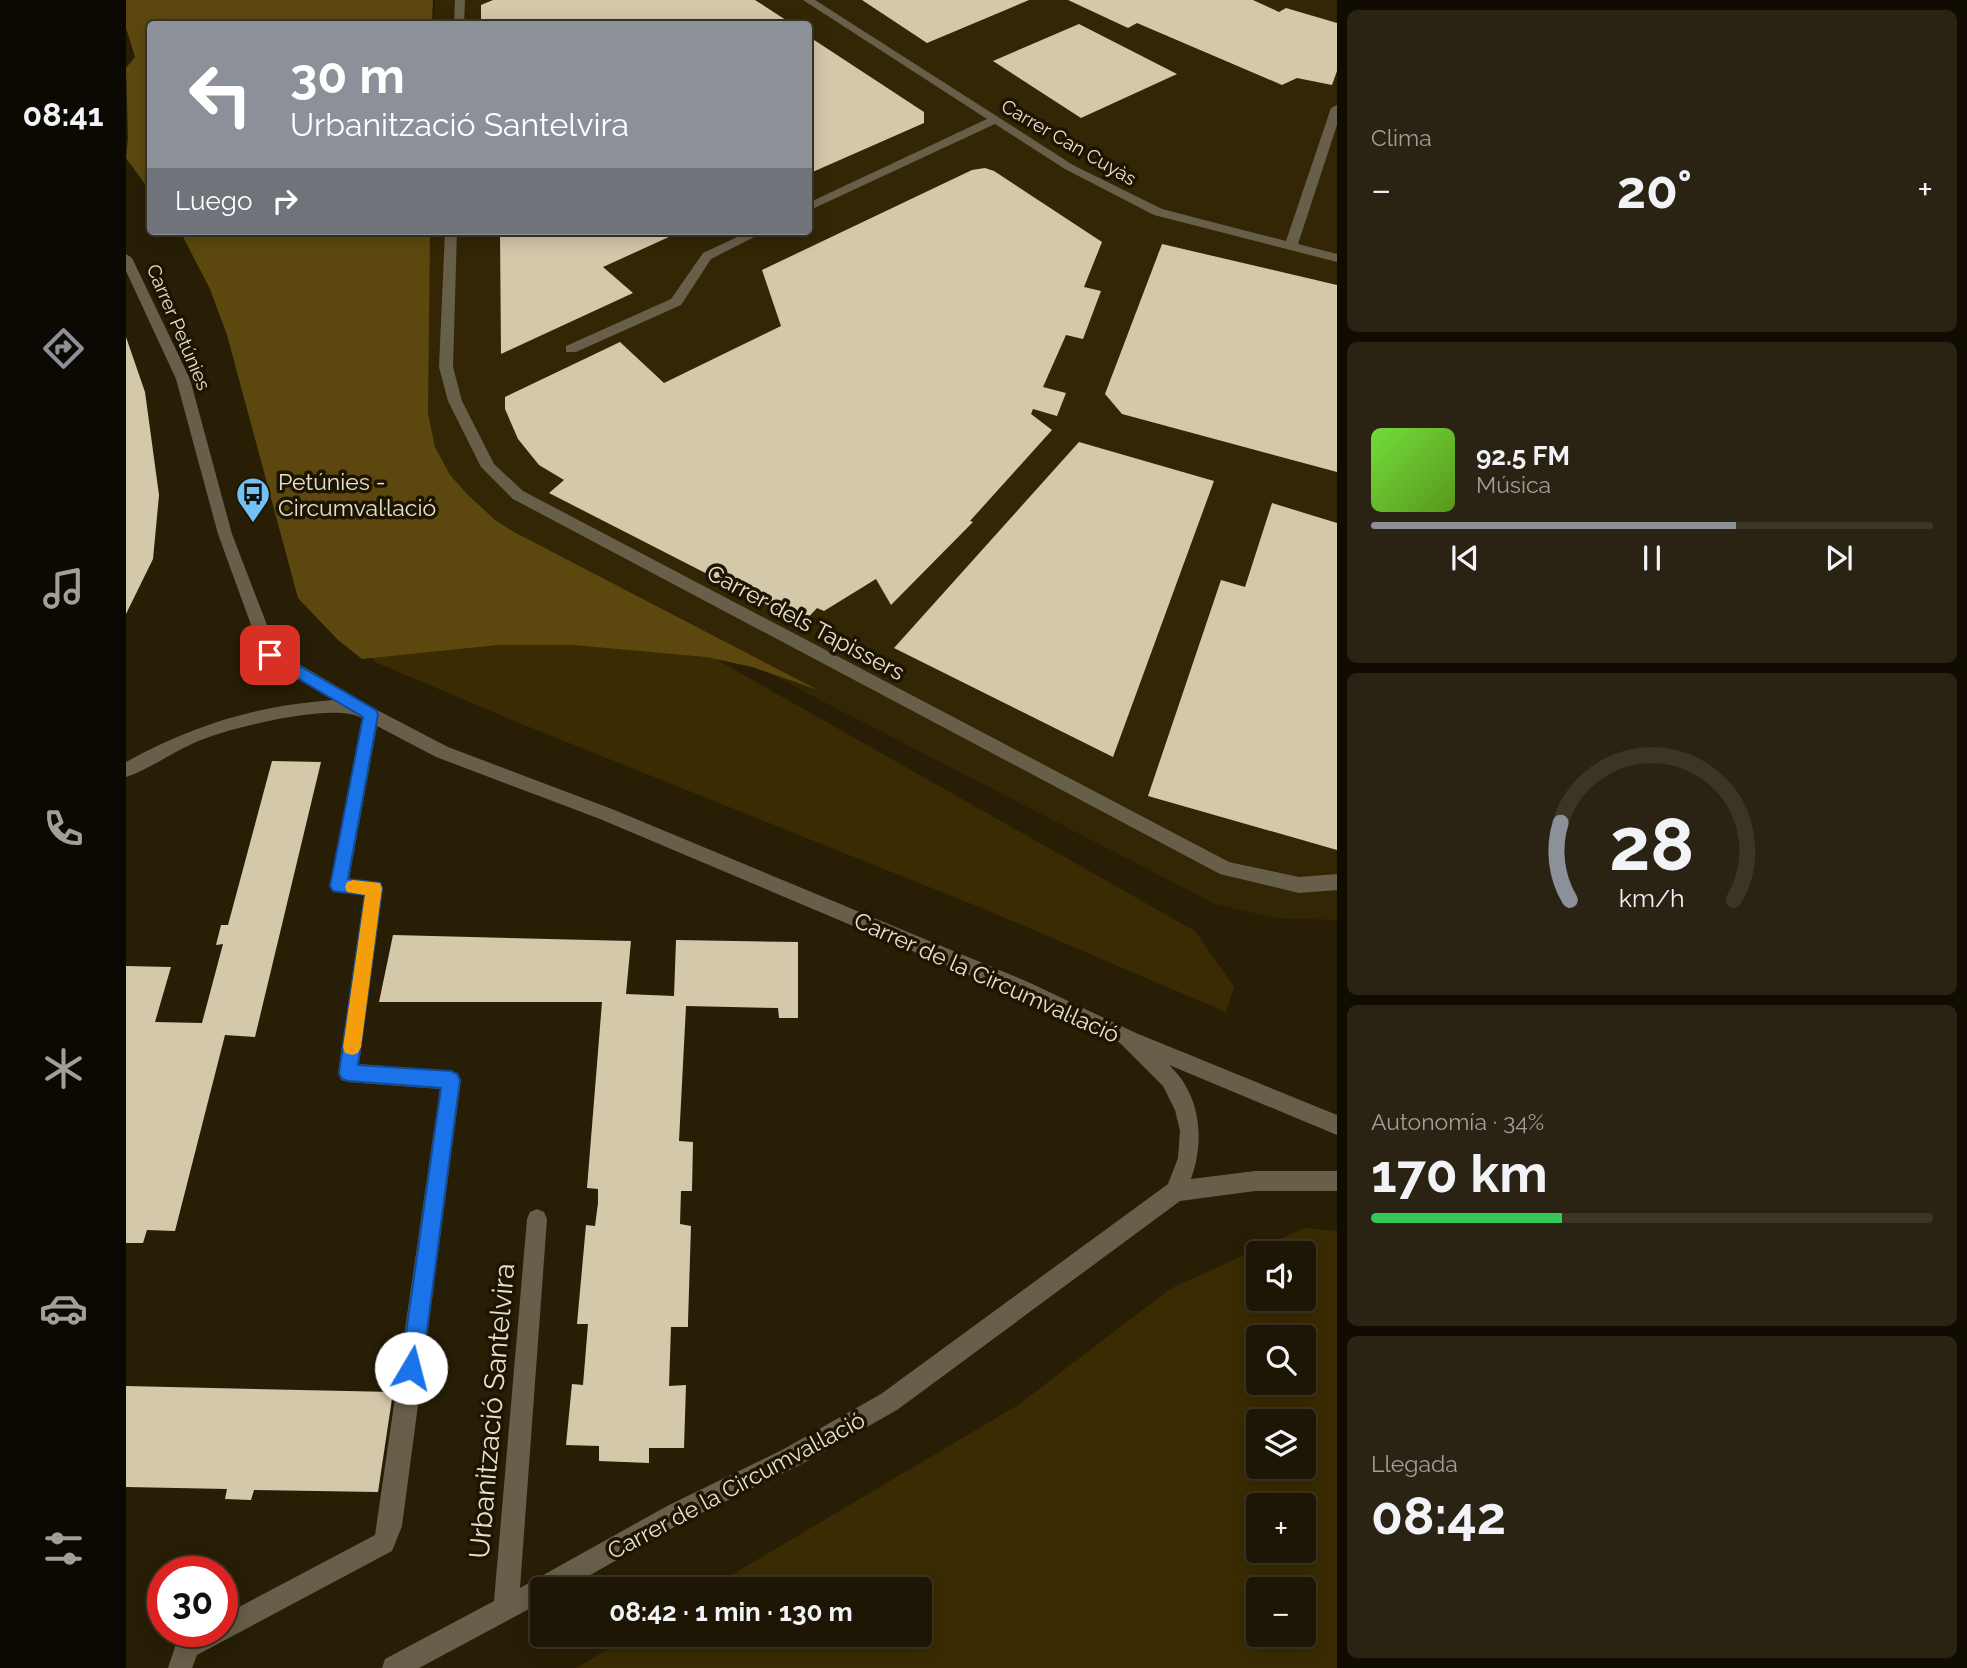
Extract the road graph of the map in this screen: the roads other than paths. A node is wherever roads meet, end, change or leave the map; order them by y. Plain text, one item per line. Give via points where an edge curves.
1 (460, 0) edge
2 (808, 0) edge
3 (459, 21) edge
4 (1337, 108) edge
5 (995, 120) junction
6 (812, 206) edge
7 (451, 235) edge
8 (752, 235) edge
9 (1292, 246) junction
10 (126, 258) edge
11 (1337, 258) edge
12 (571, 349) dead end
13 (270, 655) joint
14 (364, 710) junction
15 (126, 770) edge
16 (1337, 881) edge
17 (1127, 1037) junction
18 (1337, 1125) edge
19 (1337, 1181) edge
20 (1176, 1191) junction
21 (537, 1219) dead end
22 (506, 1607) junction
23 (238, 1620) edge
24 (187, 1647) edge
25 (180, 1668) edge
26 (394, 1668) edge

1 - 3 street
2 - 5 street, Carrer Can Cuyàs
4 - 9 street
5 - 6 street
5 - 9 street, Carrer Can Cuyàs via 1069,167 1158,212
7 - 16 street, Carrer dels Tapissers via 446,367 455,401 488,467 518,495 1226,869 1299,885
8 - 12 street via 707,256 676,302
9 - 11 street, Carrer Can Cuyàs
10 - 13 street, Carrer Petúnies via 183,379 225,534
13 - 14 street, Carrer de la Circumval·lació
14 - 15 street via 313,707 262,716 197,734
14 - 17 street, Carrer de la Circumval·lació via 442,752 606,814
14 - 23 street via 339,886 374,888 348,1073 451,1080 390,1526 384,1543
17 - 18 street
17 - 20 street, Carrer de la Circumval·lació via 1170,1079 1185,1108 1190,1131 1188,1158
19 - 20 street via 1255,1181
20 - 22 street, Carrer de la Circumval·lació via 888,1402
21 - 22 street, Urbanització Santelvira
22 - 26 street, Carrer de la Circumval·lació
24 - 25 street

